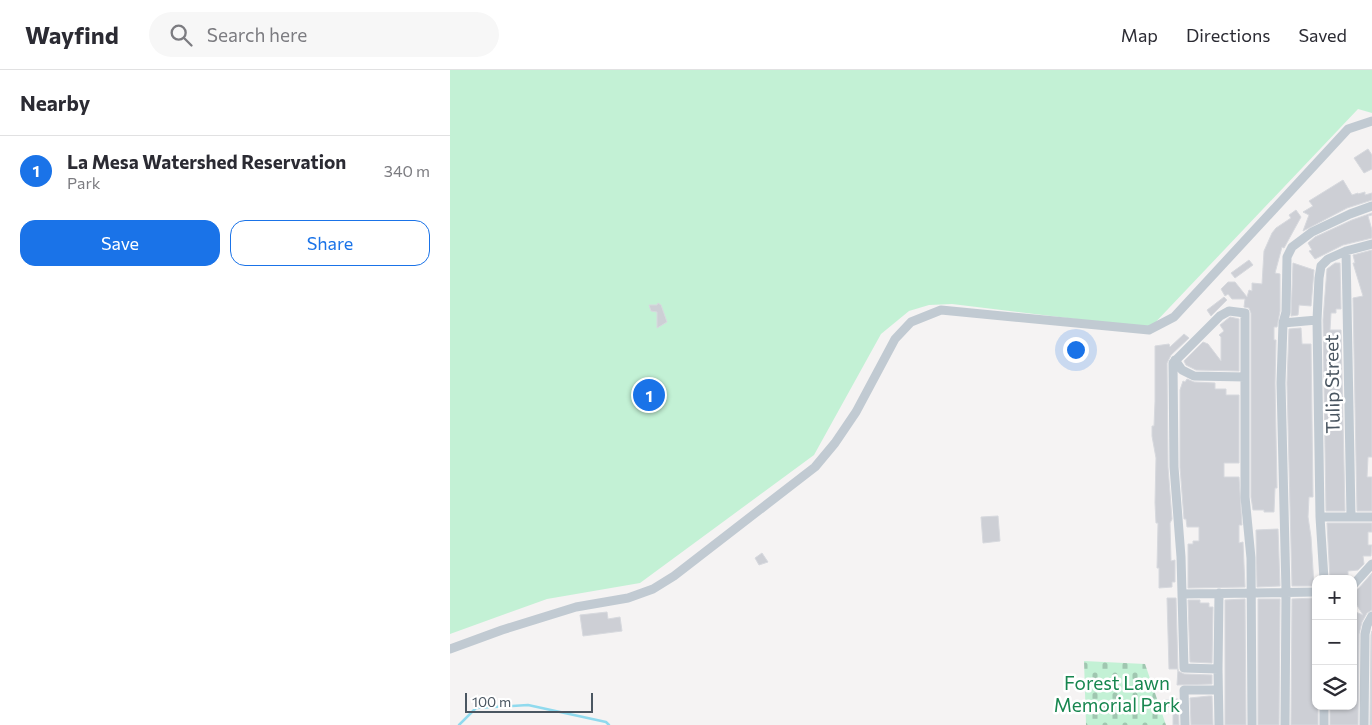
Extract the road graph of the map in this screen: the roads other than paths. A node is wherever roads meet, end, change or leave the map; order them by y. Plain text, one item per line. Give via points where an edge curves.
1 (1372, 121) edge
2 (1372, 206) edge
3 (1372, 244) edge
4 (1346, 251) junction
5 (1317, 320) junction
6 (1283, 323) junction
7 (1175, 360) junction
8 (1245, 377) junction
9 (1351, 516) junction
10 (1320, 517) junction
11 (1372, 517) edge
12 (1372, 564) edge
13 (1324, 575) edge
14 (1357, 581) edge
15 (1286, 591) junction
16 (1252, 592) junction
17 (1312, 592) edge
18 (1219, 593) junction
19 (1182, 594) junction
20 (1372, 616) edge
21 (450, 649) edge
22 (1218, 669) junction
23 (1218, 690) junction
24 (1324, 710) edge
25 (1185, 725) edge
26 (1219, 725) edge
27 (1252, 725) edge
28 (1285, 725) edge
29 (1324, 725) edge
30 (1364, 725) edge

1 - 21 street via 1348,129 1174,317 1149,330 940,310 912,322 895,339 856,412 815,467 674,576 653,589 628,598 576,607
2 - 6 street via 1312,232 1292,247 1287,257
3 - 4 street
4 - 5 street via 1321,266
4 - 9 street, Tulip Street
5 - 6 street
5 - 10 street
6 - 15 street via 1281,383
7 - 8 street via 1182,370 1194,376
7 - 8 street via 1220,316 1229,311 1244,313
7 - 19 street via 1174,451
8 - 16 street via 1245,498
9 - 10 street
9 - 11 street
10 - 13 street
12 - 14 street
15 - 16 street
15 - 17 street
15 - 28 street
16 - 18 street
16 - 27 street
18 - 19 street
18 - 22 street
19 - 22 street via 1184,668
20 - 30 street via 1365,634
22 - 23 street
23 - 25 street via 1184,690
23 - 26 street
24 - 29 street

